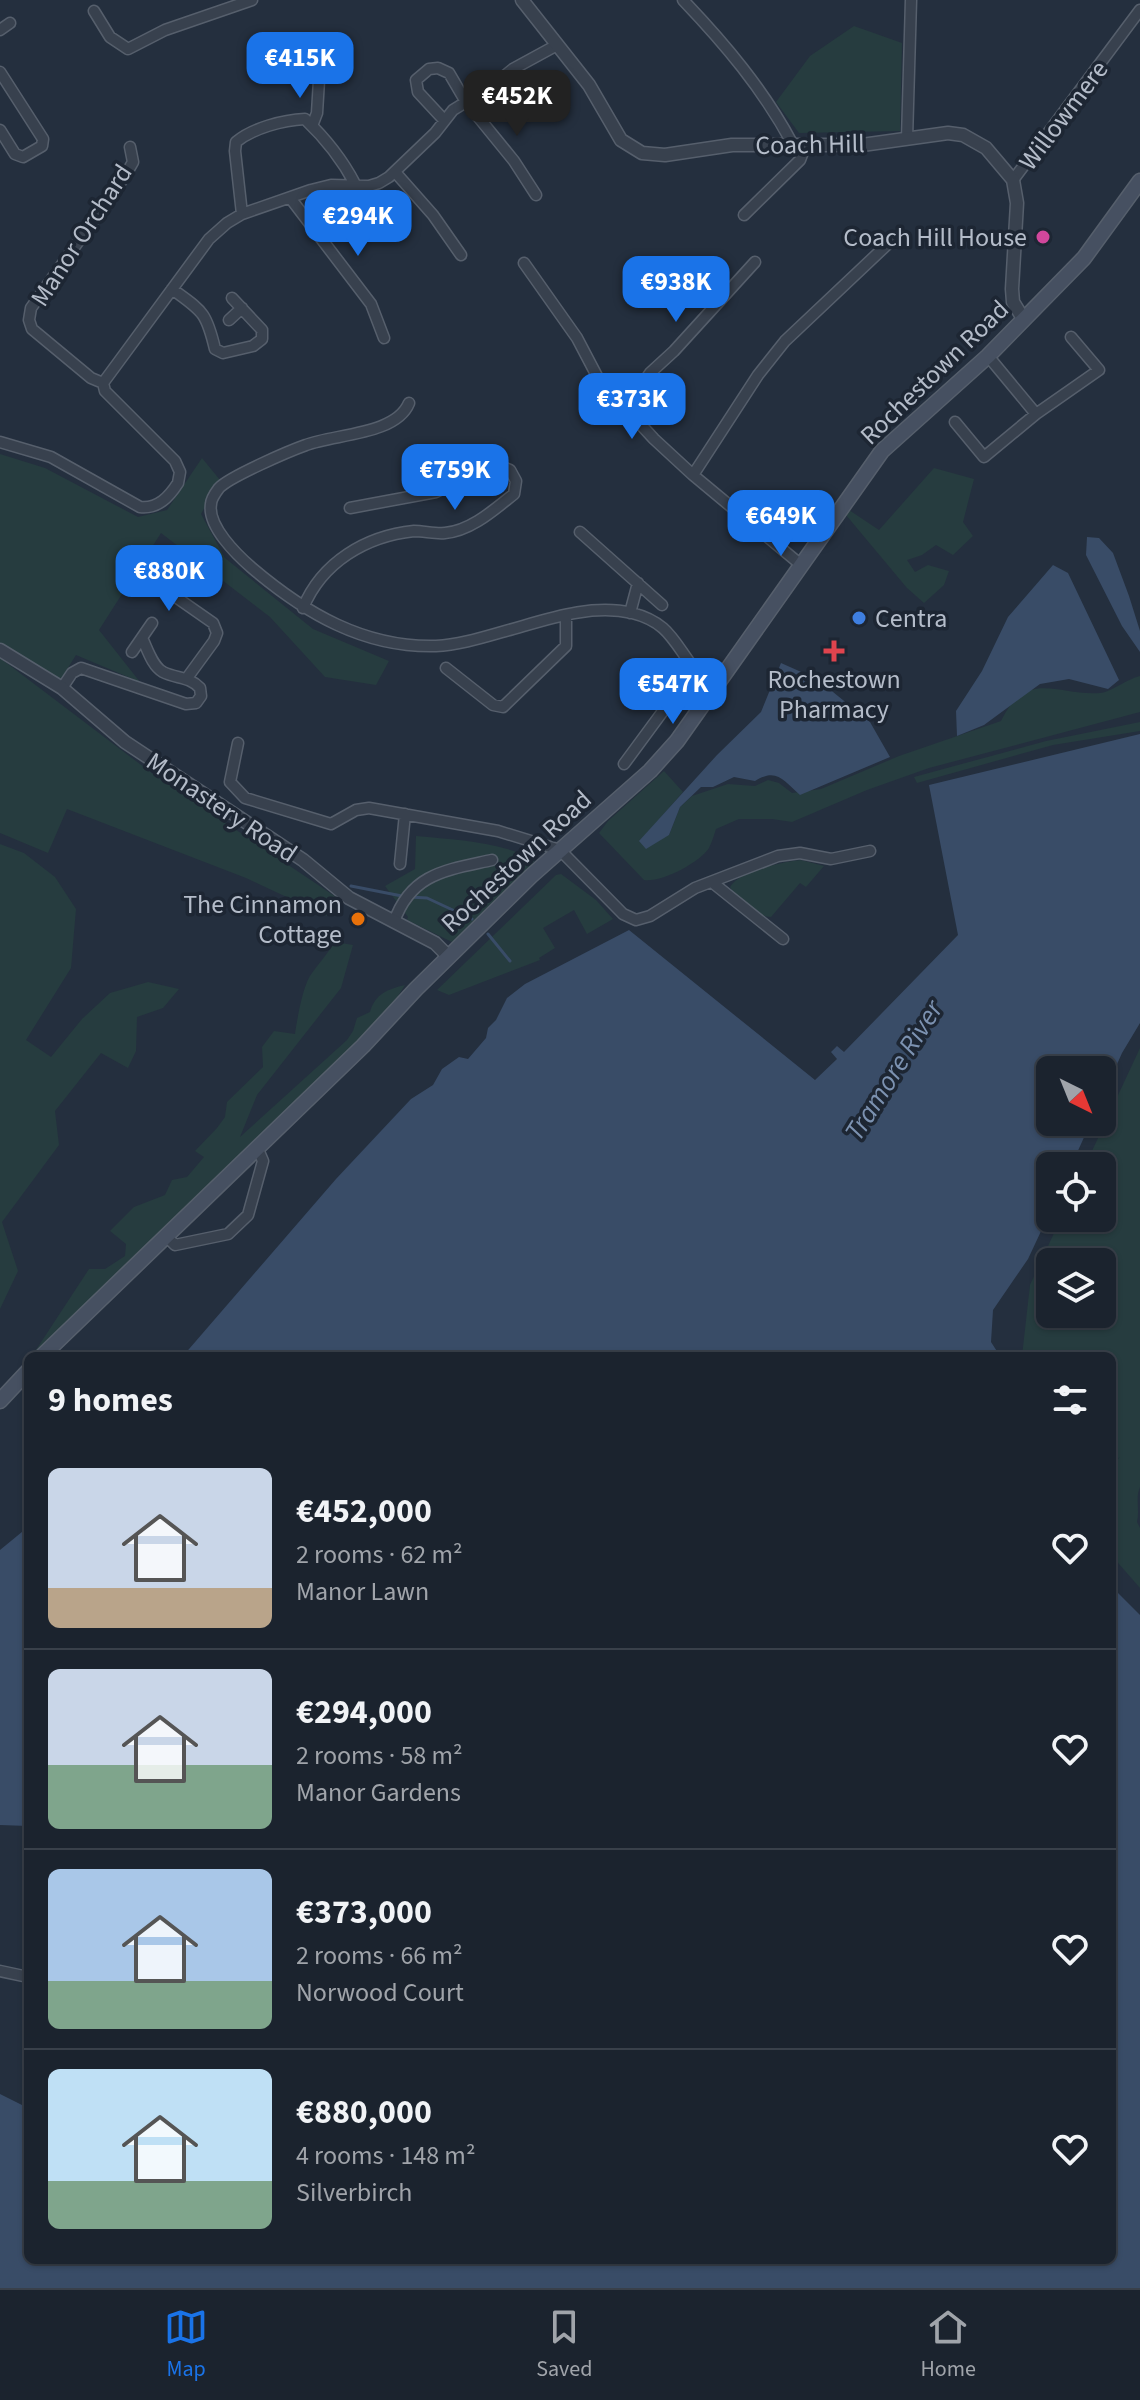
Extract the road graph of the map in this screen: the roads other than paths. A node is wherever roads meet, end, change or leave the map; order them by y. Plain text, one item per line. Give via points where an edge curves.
1 (252, 0) edge
2 (522, 0) edge
3 (683, 0) edge
4 (911, 0) edge
5 (1140, 10) edge
6 (94, 11) dead end
7 (10, 23) dead end
8 (0, 30) edge
9 (557, 45) junction
10 (0, 72) edge
11 (319, 80) dead end
12 (466, 102) junction
13 (444, 120) junction
14 (312, 126) junction
15 (0, 130) edge
16 (907, 139) junction
17 (792, 143) junction
18 (806, 144) junction
19 (130, 147) dead end
20 (395, 172) junction
21 (1013, 180) junction
22 (1140, 181) edge
23 (355, 184) junction
24 (536, 195) dead end
25 (291, 199) junction
26 (242, 214) junction
27 (744, 215) dead end
28 (892, 240) dead end
29 (461, 255) dead end
30 (755, 262) dead end
31 (524, 263) dead end
32 (172, 289) junction
33 (232, 298) dead end
34 (242, 308) junction
35 (229, 320) dead end
36 (1024, 320) junction
37 (1071, 337) dead end
38 (384, 338) dead end
39 (988, 356) junction
40 (103, 383) junction
41 (409, 403) dead end
42 (626, 409) junction
43 (1036, 414) junction
44 (955, 422) dead end
45 (0, 442) edge
46 (693, 475) junction
47 (350, 508) dead end
48 (580, 532) dead end
49 (151, 563) dead end
50 (800, 564) junction
51 (638, 583) junction
52 (662, 605) dead end
53 (303, 608) junction
54 (630, 613) junction
55 (566, 615) junction
56 (152, 623) dead end
57 (142, 638) junction
58 (0, 650) edge
59 (132, 652) dead end
60 (446, 668) dead end
61 (694, 669) junction
62 (187, 678) junction
63 (716, 687) junction
64 (62, 688) junction
65 (238, 743) dead end
66 (624, 764) dead end
67 (405, 814) junction
68 (560, 850) junction
69 (870, 851) dead end
70 (492, 860) dead end
71 (400, 864) dead end
72 (713, 883) junction
73 (394, 922) junction
74 (783, 939) dead end
75 (449, 957) junction
76 (257, 1147) junction
77 (165, 1235) junction
78 (46, 1352) edge
79 (24, 1375) edge
80 (0, 1401) edge
81 (0, 1971) edge
82 (24, 1976) edge

1 - 6 street via 165,30 128,49 110,37
2 - 9 street, Coach Hill
3 - 17 street via 752,78
4 - 16 street
5 - 21 street, Willowmere
7 - 8 street
9 - 12 street
9 - 17 street, Coach Hill via 589,85 621,140 642,153
10 - 15 street via 43,139 42,146 23,157 15,154
11 - 14 street
12 - 13 street
12 - 13 street via 449,73 427,70 416,80 418,92
12 - 24 street
13 - 20 street
14 - 23 street
14 - 26 street via 305,119 291,120 236,142
16 - 18 street, Coach Hill
16 - 21 street, Coach Hill via 963,135 986,148
17 - 18 street, Coach Hill
18 - 27 street via 800,160
19 - 40 street, Manor Orchard via 133,162 125,176 29,318 32,329
20 - 23 street via 369,186
20 - 29 street
21 - 36 street via 1013,302
22 - 36 main road, Rochestown Road via 1084,258
23 - 25 street via 329,185
25 - 26 street
25 - 38 street via 371,304
26 - 32 street via 209,239
28 - 46 street via 785,341
30 - 42 street via 650,373
31 - 42 street via 598,378
32 - 34 street via 201,310 215,349 223,353 262,339 262,330
32 - 40 street
33 - 34 street
34 - 35 street
36 - 39 main road, Rochestown Road
37 - 43 street via 1099,370
39 - 43 street
39 - 50 main road, Rochestown Road via 882,451
40 - 45 street, Manor Orchard via 178,467 178,483 160,503 140,507 60,461
41 - 53 street via 390,422 307,444 221,487 210,503 211,517 233,552
42 - 46 street
43 - 44 street via 984,457
46 - 50 street
47 - 53 street via 436,492 498,465 510,470 516,481 514,494 473,524 446,533 393,534 345,555 328,568
48 - 51 street
49 - 62 street via 150,579 213,623 217,633
50 - 63 main road, Rochestown Road
51 - 52 street
51 - 54 street
53 - 55 street via 339,628 437,646
54 - 55 street
54 - 61 street via 652,619 671,633
55 - 60 street via 566,646 503,707
56 - 57 street
57 - 59 street
57 - 62 street via 155,665
58 - 64 street, Monastery Road
61 - 63 street
61 - 66 street
62 - 64 street via 200,688 196,703 81,668
63 - 68 main road, Rochestown Road via 650,771
64 - 73 street, Monastery Road via 125,742 303,860 349,898
65 - 67 street via 230,782 245,798 331,824 369,808
67 - 68 street via 498,831
67 - 71 street
68 - 72 street via 632,919 643,919
68 - 75 main road, Rochestown Road
69 - 72 street via 831,859 788,853
70 - 73 street via 437,873 401,902
72 - 74 street
73 - 75 street, Monastery Road via 435,943
75 - 76 main road, Rochestown Road
76 - 77 main road
76 - 77 street via 263,1161 248,1215 228,1234 175,1245
77 - 78 main road
79 - 80 main road
81 - 82 street

